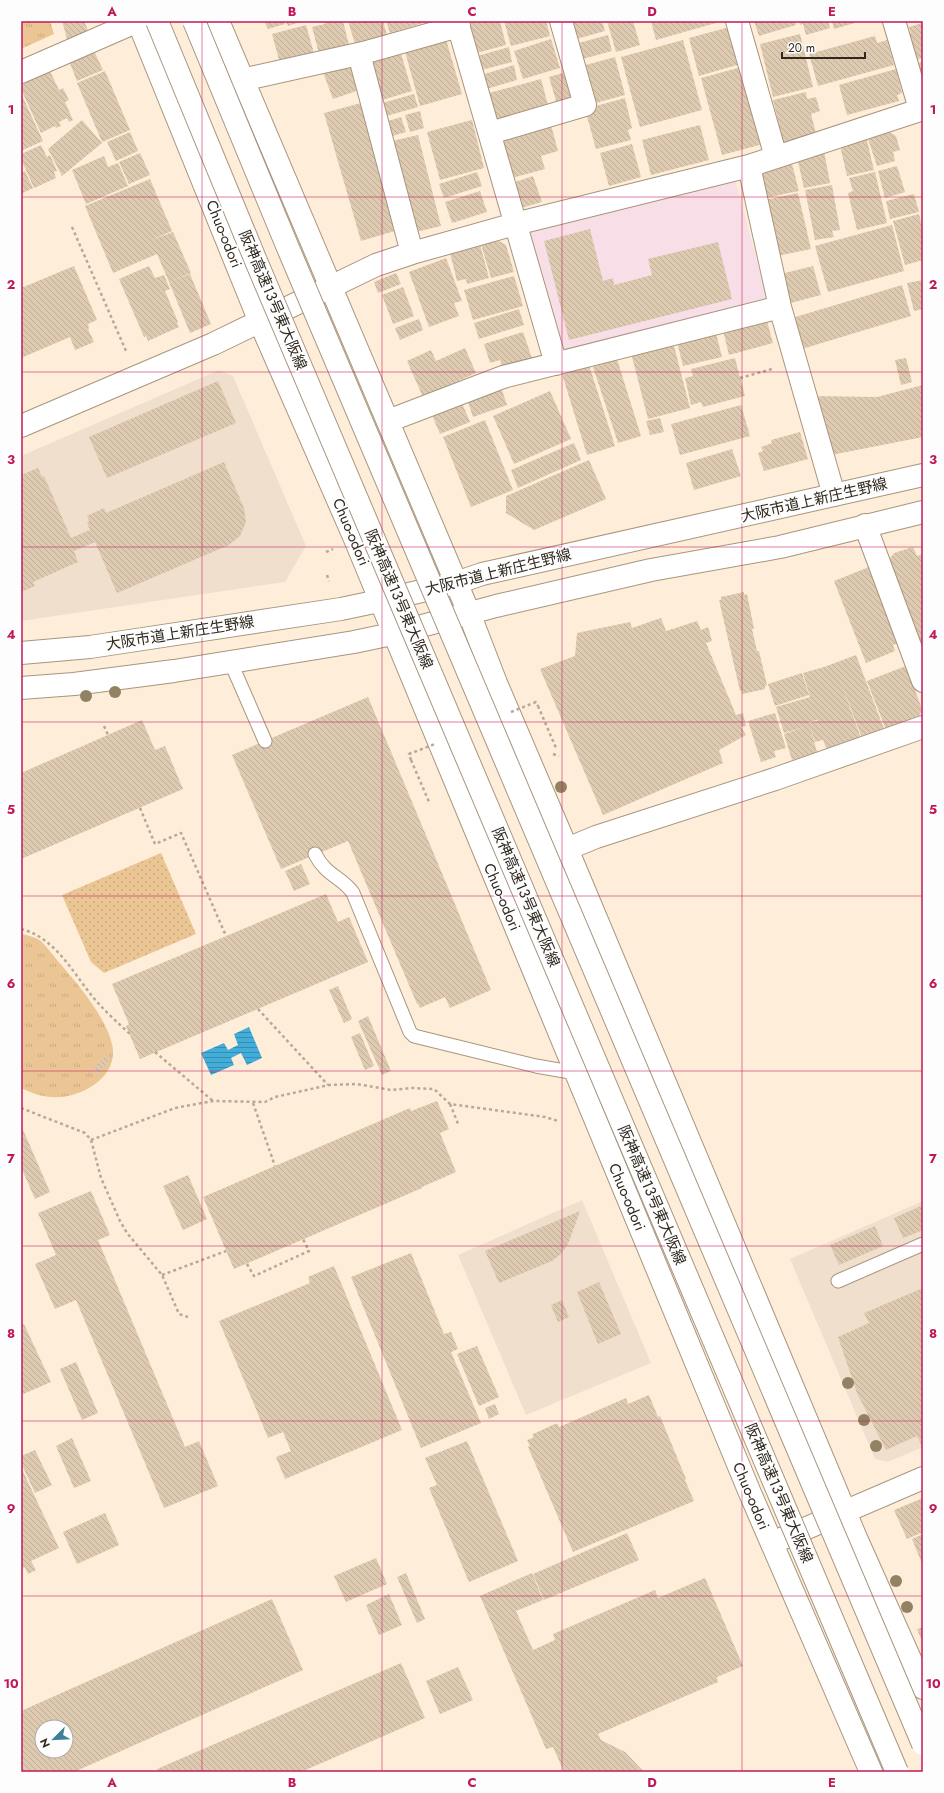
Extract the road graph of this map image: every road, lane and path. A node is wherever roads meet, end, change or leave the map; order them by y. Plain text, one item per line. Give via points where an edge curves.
1 (138, 21) edge
2 (157, 21) edge
3 (194, 21) edge
4 (218, 21) edge
5 (561, 21) edge
6 (737, 21) edge
7 (894, 21) edge
8 (458, 24) edge
9 (359, 54) junction
10 (21, 72) edge
11 (242, 80) junction
12 (922, 109) edge
13 (490, 133) junction
14 (776, 157) junction
15 (748, 166) junction
16 (515, 224) junction
17 (72, 227) dead end
18 (412, 253) junction
19 (330, 287) junction
20 (780, 306) junction
21 (260, 322) junction
22 (126, 351) dead end
23 (795, 363) junction
24 (556, 364) junction
25 (740, 378) dead end
26 (388, 421) junction
27 (21, 426) edge
28 (923, 475) edge
29 (834, 495) junction
30 (923, 512) edge
31 (865, 526) junction
32 (327, 575) dead end
33 (330, 581) dead end
34 (456, 583) junction
35 (379, 601) junction
36 (469, 613) junction
37 (392, 634) junction
38 (21, 653) edge
39 (231, 663) junction
40 (923, 681) edge
41 (21, 688) edge
42 (538, 706) dead end
43 (104, 726) dead end
44 (923, 727) edge
45 (108, 735) dead end
46 (265, 741) dead end
47 (556, 748) dead end
48 (411, 760) dead end
49 (429, 802) dead end
50 (140, 808) dead end
51 (567, 849) junction
52 (315, 854) dead end
53 (21, 929) edge
54 (226, 936) dead end
55 (258, 1009) dead end
56 (130, 1034) dead end
57 (155, 1052) dead end
58 (576, 1073) junction
59 (329, 1085) junction
60 (213, 1101) junction
61 (253, 1103) junction
62 (450, 1104) junction
63 (21, 1108) edge
64 (558, 1121) dead end
65 (459, 1126) dead end
66 (91, 1140) junction
67 (275, 1166) dead end
68 (304, 1239) dead end
69 (923, 1244) edge
70 (226, 1251) dead end
71 (247, 1264) dead end
72 (162, 1275) junction
73 (838, 1281) dead end
74 (188, 1317) dead end
75 (923, 1478) edge
76 (845, 1511) junction
77 (772, 1543) junction
78 (923, 1688) edge
79 (923, 1744) edge
80 (872, 1772) edge
81 (897, 1772) edge

1 - 10 main road
1 - 21 main road, Chuo-odori
2 - 81 main road, 阪神高速13号東大阪線, bridge via 262,276
3 - 79 main road, bridge via 294,263
4 - 11 main road
5 - 13 main road via 585,105
6 - 14 main road
7 - 12 main road
8 - 9 main road
8 - 13 main road
9 - 11 main road
9 - 18 main road
11 - 19 main road
12 - 14 main road
13 - 16 main road
14 - 15 main road
15 - 16 main road
15 - 20 main road
16 - 18 main road
16 - 24 main road
17 - 22 path
18 - 19 main road via 376,265
19 - 21 main road
19 - 26 main road
20 - 23 main road
20 - 24 main road
21 - 27 main road
21 - 35 main road, Chuo-odori
23 - 25 path
23 - 29 main road
24 - 26 main road via 503,377
26 - 34 main road
28 - 29 main road, 大阪市道上新庄生野線
29 - 34 main road, 大阪市道上新庄生野線 via 482,574
30 - 31 main road
31 - 36 main road via 780,547 651,570
31 - 40 main road
32 - 33 path
34 - 35 main road, 大阪市道上新庄生野線
34 - 36 main road
35 - 37 main road, Chuo-odori
35 - 38 main road, 大阪市道上新庄生野線 via 90,647
36 - 37 main road
36 - 51 main road
37 - 39 main road
37 - 58 main road, Chuo-odori
39 - 41 main road via 74,684
39 - 46 lane
42 - 47 path
43 - 45 path
44 - 51 main road
48 - 49 path
50 - 54 path via 155,844 181,833
51 - 76 main road
52 - 58 lane via 326,871 346,884 353,893 410,1032 414,1036 536,1066
53 - 56 path via 34,932 48,942 98,1004
55 - 59 path
57 - 60 path
58 - 77 main road, Chuo-odori
59 - 61 path
59 - 62 path via 357,1084 391,1090 434,1089
60 - 61 path
60 - 66 path via 175,1108
61 - 67 path
62 - 64 path
62 - 65 path
63 - 66 path via 78,1129
66 - 72 path via 101,1178 120,1221
68 - 71 path via 310,1251 254,1276
69 - 73 lane
70 - 72 path
72 - 74 path via 179,1314
75 - 76 main road
76 - 77 main road
76 - 78 main road
77 - 80 main road, Chuo-odori

